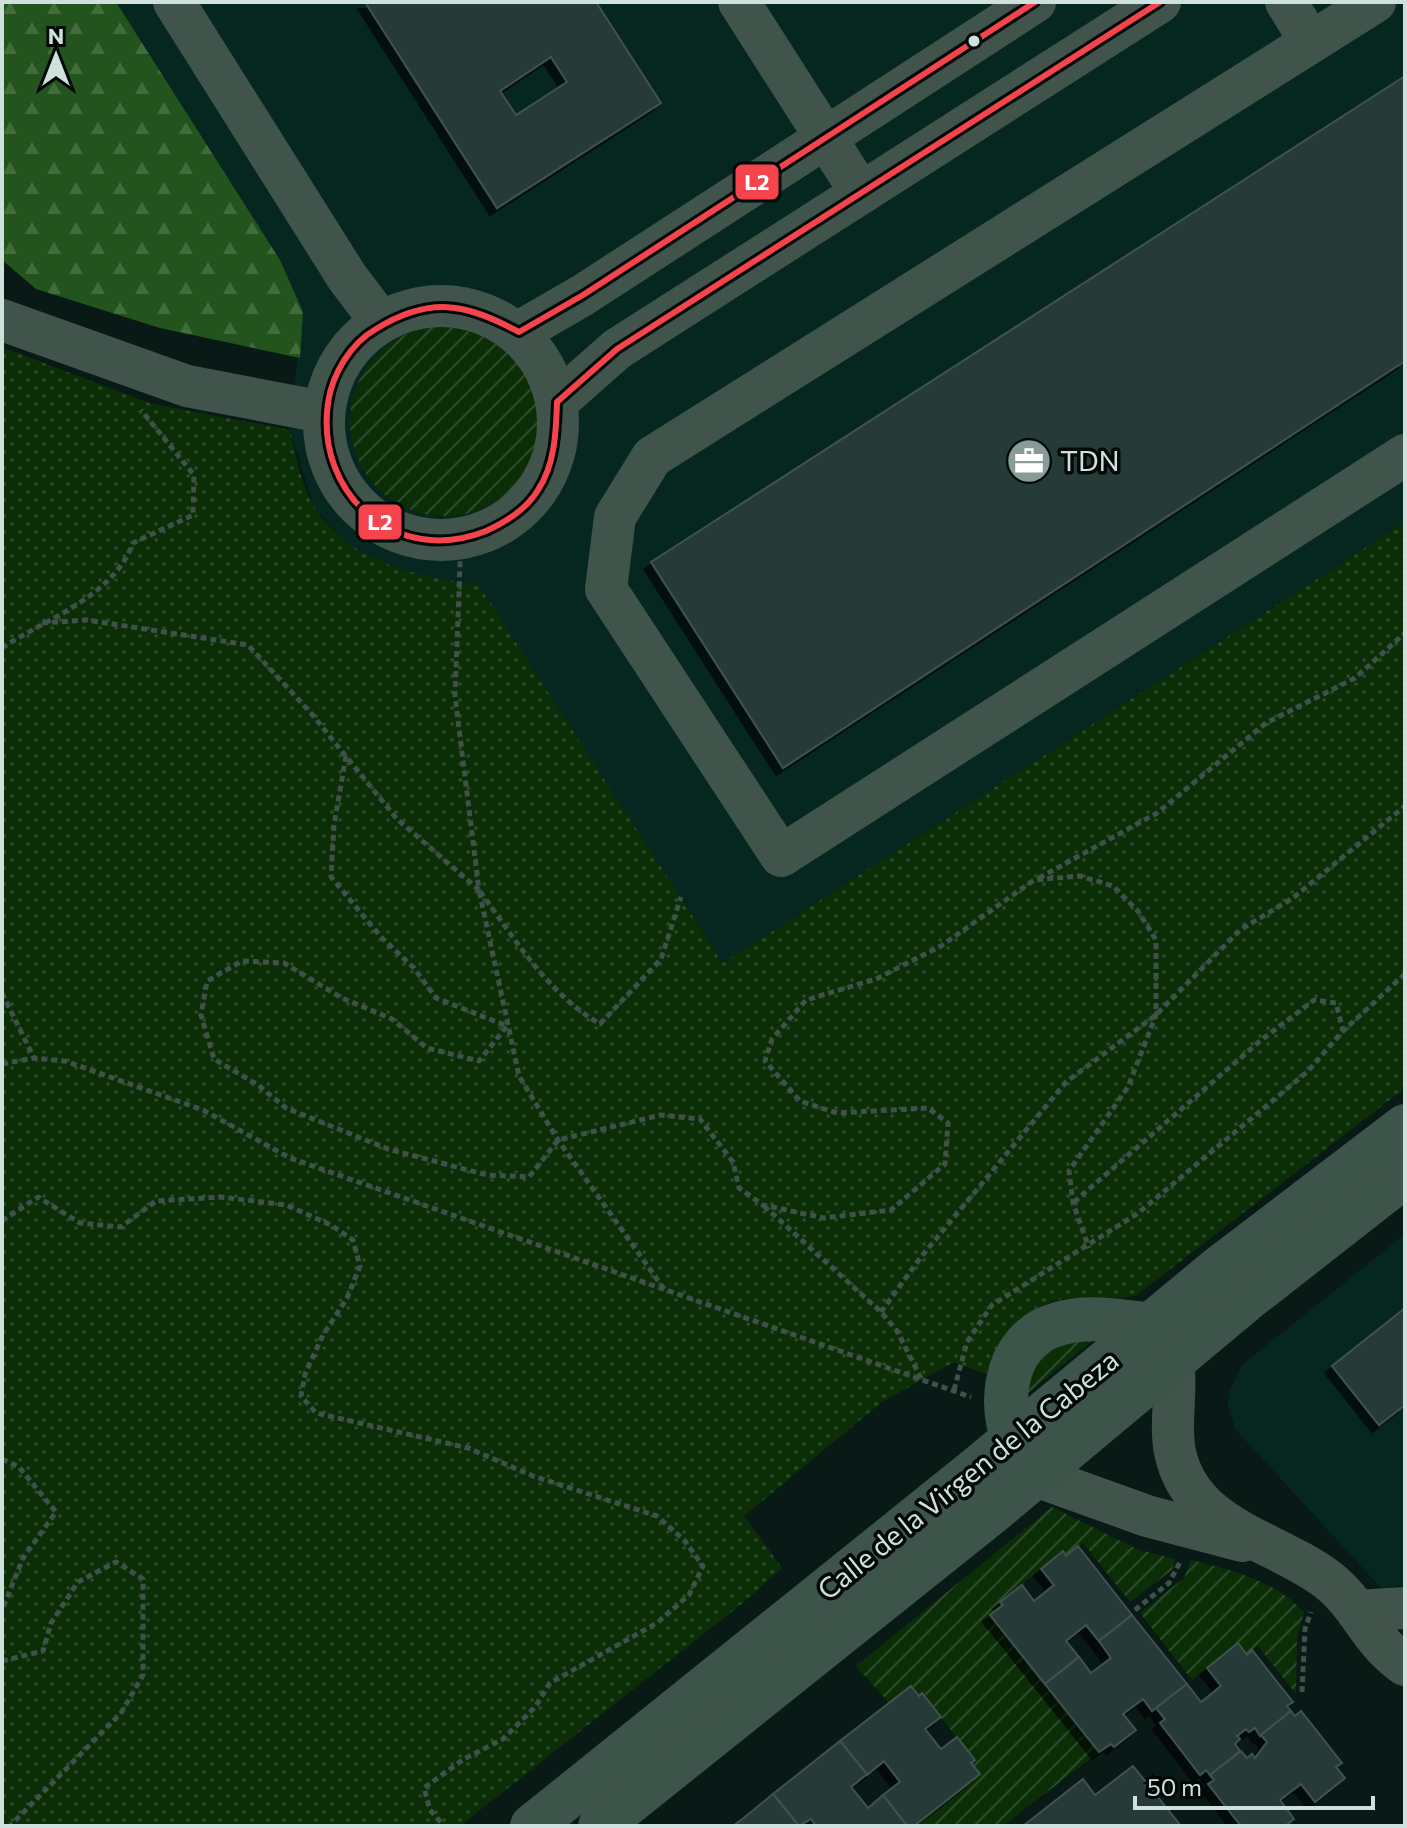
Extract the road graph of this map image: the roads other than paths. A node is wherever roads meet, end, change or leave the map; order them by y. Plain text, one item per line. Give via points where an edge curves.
1 (174, 2) edge
2 (739, 2) edge
3 (1035, 2) edge
4 (1160, 2) edge
5 (1286, 2) edge
6 (1375, 2) edge
7 (1310, 41) junction
8 (825, 136) junction
9 (861, 193) junction
10 (2, 320) edge
11 (381, 322) junction
12 (519, 332) junction
13 (557, 402) junction
14 (323, 412) junction
15 (1405, 455) edge
16 (1405, 1126) edge
17 (1405, 1176) edge
18 (1162, 1343) junction
19 (1022, 1458) junction
20 (1262, 1545) junction
21 (1405, 1608) edge
22 (1357, 1611) junction
23 (1405, 1665) edge
24 (532, 1826) edge
25 (600, 1826) edge

1 - 11 street via 347,277
2 - 8 street
3 - 8 street
4 - 9 street
5 - 7 street
6 - 7 street
7 - 15 street via 652,457 615,517 606,589 781,856
8 - 9 street
8 - 12 street
9 - 13 street via 617,349
10 - 14 street via 187,386
11 - 12 street via 414,309 449,306 483,313
11 - 14 street via 352,345 332,376
12 - 13 street via 542,362
13 - 14 street via 557,447 540,488 509,520 461,539 423,540 381,526 347,497 327,457
16 - 18 main road, Calle de la Virgen de la Cabeza via 1220,1267
17 - 18 main road, Calle de la Virgen de la Cabeza
18 - 19 main road, Calle de la Virgen de la Cabeza
18 - 19 main road via 1110,1319 1057,1324 1039,1333 1020,1351 1006,1394
18 - 20 street via 1176,1379 1172,1419 1181,1472 1218,1520
19 - 20 street via 1203,1534
19 - 24 main road, Calle de la Virgen de la Cabeza
19 - 25 main road, Calle de la Virgen de la Cabeza
20 - 22 street via 1328,1580
21 - 22 street
22 - 23 street via 1368,1632

